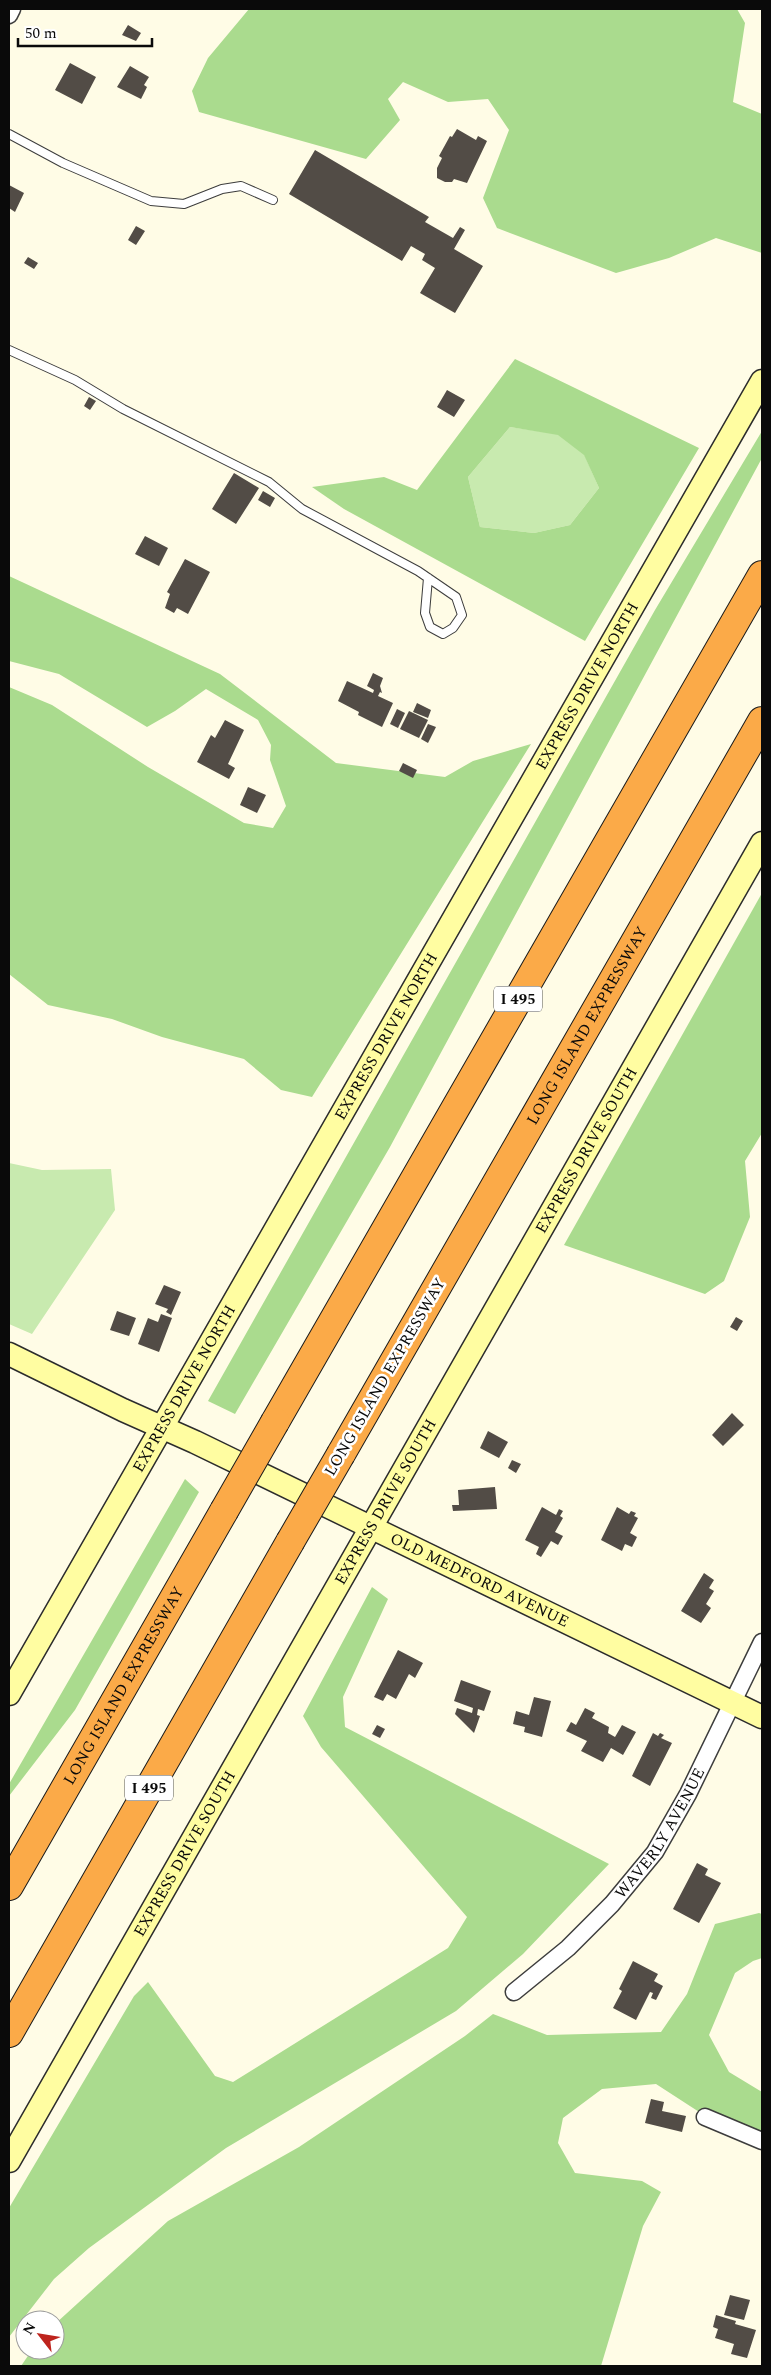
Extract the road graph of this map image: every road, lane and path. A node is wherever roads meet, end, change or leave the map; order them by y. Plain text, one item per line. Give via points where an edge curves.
1 (12, 9) edge
2 (9, 15) edge
3 (9, 134) edge
4 (273, 200) dead end
5 (9, 350) edge
6 (762, 381) edge
7 (762, 575) edge
8 (428, 578) junction
9 (762, 721) edge
10 (762, 843) edge
11 (9, 1354) edge
12 (162, 1427) junction
13 (371, 1528) junction
14 (762, 1642) edge
15 (9, 1694) edge
16 (733, 1702) junction
17 (762, 1717) edge
18 (58, 1800) junction
19 (9, 1868) edge
20 (9, 1886) edge
21 (514, 1992) dead end
22 (9, 2033) edge
23 (705, 2118) dead end
24 (762, 2141) edge
25 (9, 2161) edge

1 - 2 street
3 - 4 lane via 63,163 151,201 184,204 222,189 241,186
5 - 8 lane via 75,380 123,409 269,482 302,509
6 - 12 main road, EXPRESS DRIVE NORTH
7 - 18 highway, LONG ISLAND EXPRESSWAY / I 495, bridge
8 - 8 lane via 456,597 462,615 453,628 443,634 430,627 425,613
9 - 22 highway, LONG ISLAND EXPRESSWAY / I 495, bridge
10 - 13 main road, EXPRESS DRIVE SOUTH
11 - 12 main road, OLD MEDFORD AVENUE
12 - 13 main road, OLD MEDFORD AVENUE
12 - 15 main road, EXPRESS DRIVE NORTH
13 - 16 main road, OLD MEDFORD AVENUE
13 - 25 main road, EXPRESS DRIVE SOUTH
14 - 16 street, WAVERLY AVENUE
16 - 17 main road, OLD MEDFORD AVENUE
16 - 21 street, WAVERLY AVENUE via 688,1794 654,1852 612,1904 568,1948
18 - 19 highway
18 - 20 highway, LONG ISLAND EXPRESSWAY / I 495
23 - 24 street

